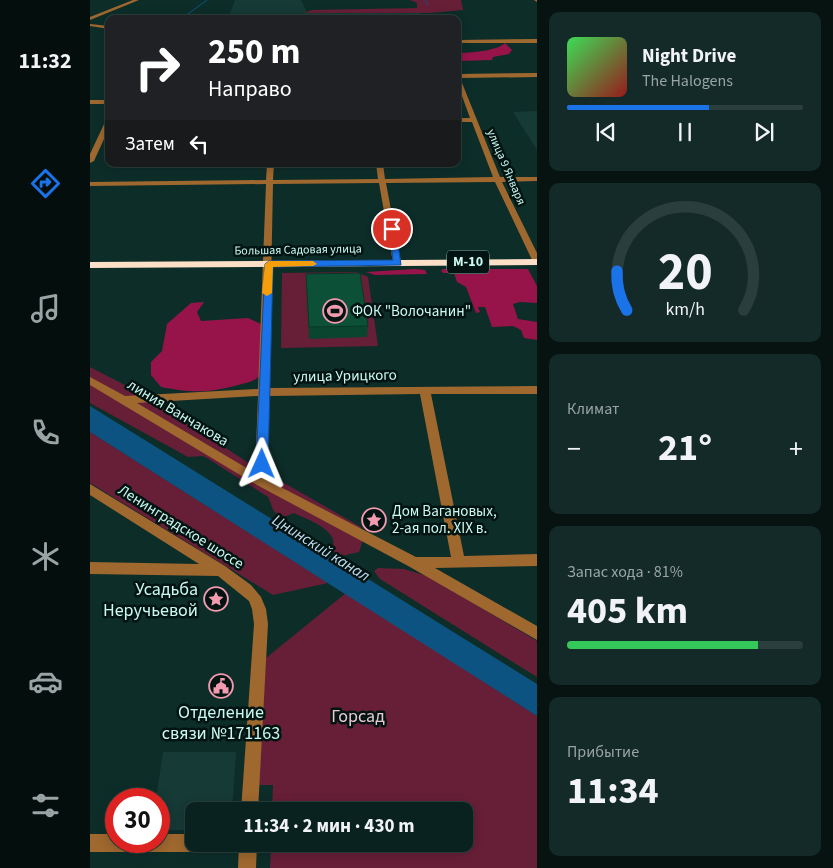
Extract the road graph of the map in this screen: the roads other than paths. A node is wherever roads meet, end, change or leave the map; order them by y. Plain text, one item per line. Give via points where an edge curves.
1 (137, 0) edge
2 (119, 2) dead end
3 (128, 3) junction
4 (90, 18) edge
5 (90, 25) edge
6 (105, 27) edge
7 (537, 41) edge
8 (461, 42) edge
9 (537, 75) edge
10 (461, 77) edge
11 (461, 85) edge
12 (90, 102) edge
13 (105, 102) edge
14 (461, 120) edge
15 (474, 120) junction
16 (105, 129) edge
17 (90, 161) edge
18 (270, 167) edge
19 (381, 167) edge
20 (497, 179) junction
21 (537, 179) edge
22 (272, 180) junction
23 (383, 180) junction
24 (90, 184) edge
25 (537, 262) edge
26 (398, 263) junction
27 (269, 264) junction
28 (90, 265) edge
29 (90, 380) edge
30 (537, 390) edge
31 (425, 391) junction
32 (264, 392) junction
33 (124, 400) junction
34 (261, 482) junction
35 (90, 489) edge
36 (537, 560) edge
37 (458, 561) junction
38 (415, 563) junction
39 (90, 568) edge
40 (220, 570) junction
41 (537, 634) edge
42 (251, 802) edge
43 (90, 842) edge
44 (185, 843) edge
45 (248, 852) edge
46 (247, 868) edge

1 - 3 street
2 - 3 street
3 - 4 street
5 - 6 street
7 - 8 street
9 - 10 street
11 - 15 street, улица 9 Января
12 - 13 street
14 - 15 street
15 - 20 street, улица 9 Января
16 - 17 street
18 - 22 street
19 - 23 street
20 - 21 street
20 - 23 street
20 - 25 street, улица 9 Января
22 - 23 street
22 - 24 street
22 - 27 street
23 - 26 street
25 - 26 highway, Большая Садовая улица / М-10
26 - 27 highway, Большая Садовая улица / М-10
27 - 28 highway, Большая Садовая улица / М-10
27 - 32 street
29 - 33 street, линия Ванчакова
30 - 31 street, улица Урицкого
31 - 32 street, улица Урицкого
31 - 37 street
32 - 33 street, улица Урицкого
32 - 34 street
33 - 34 street, линия Ванчакова
34 - 38 street, линия Ванчакова
35 - 40 street, Ленинградское шоссе
36 - 37 street
37 - 38 street
38 - 41 street, линия Ванчакова
39 - 40 street
40 - 42 street, Ленинградское шоссе via 254,597 261,624
43 - 44 street
45 - 46 street

